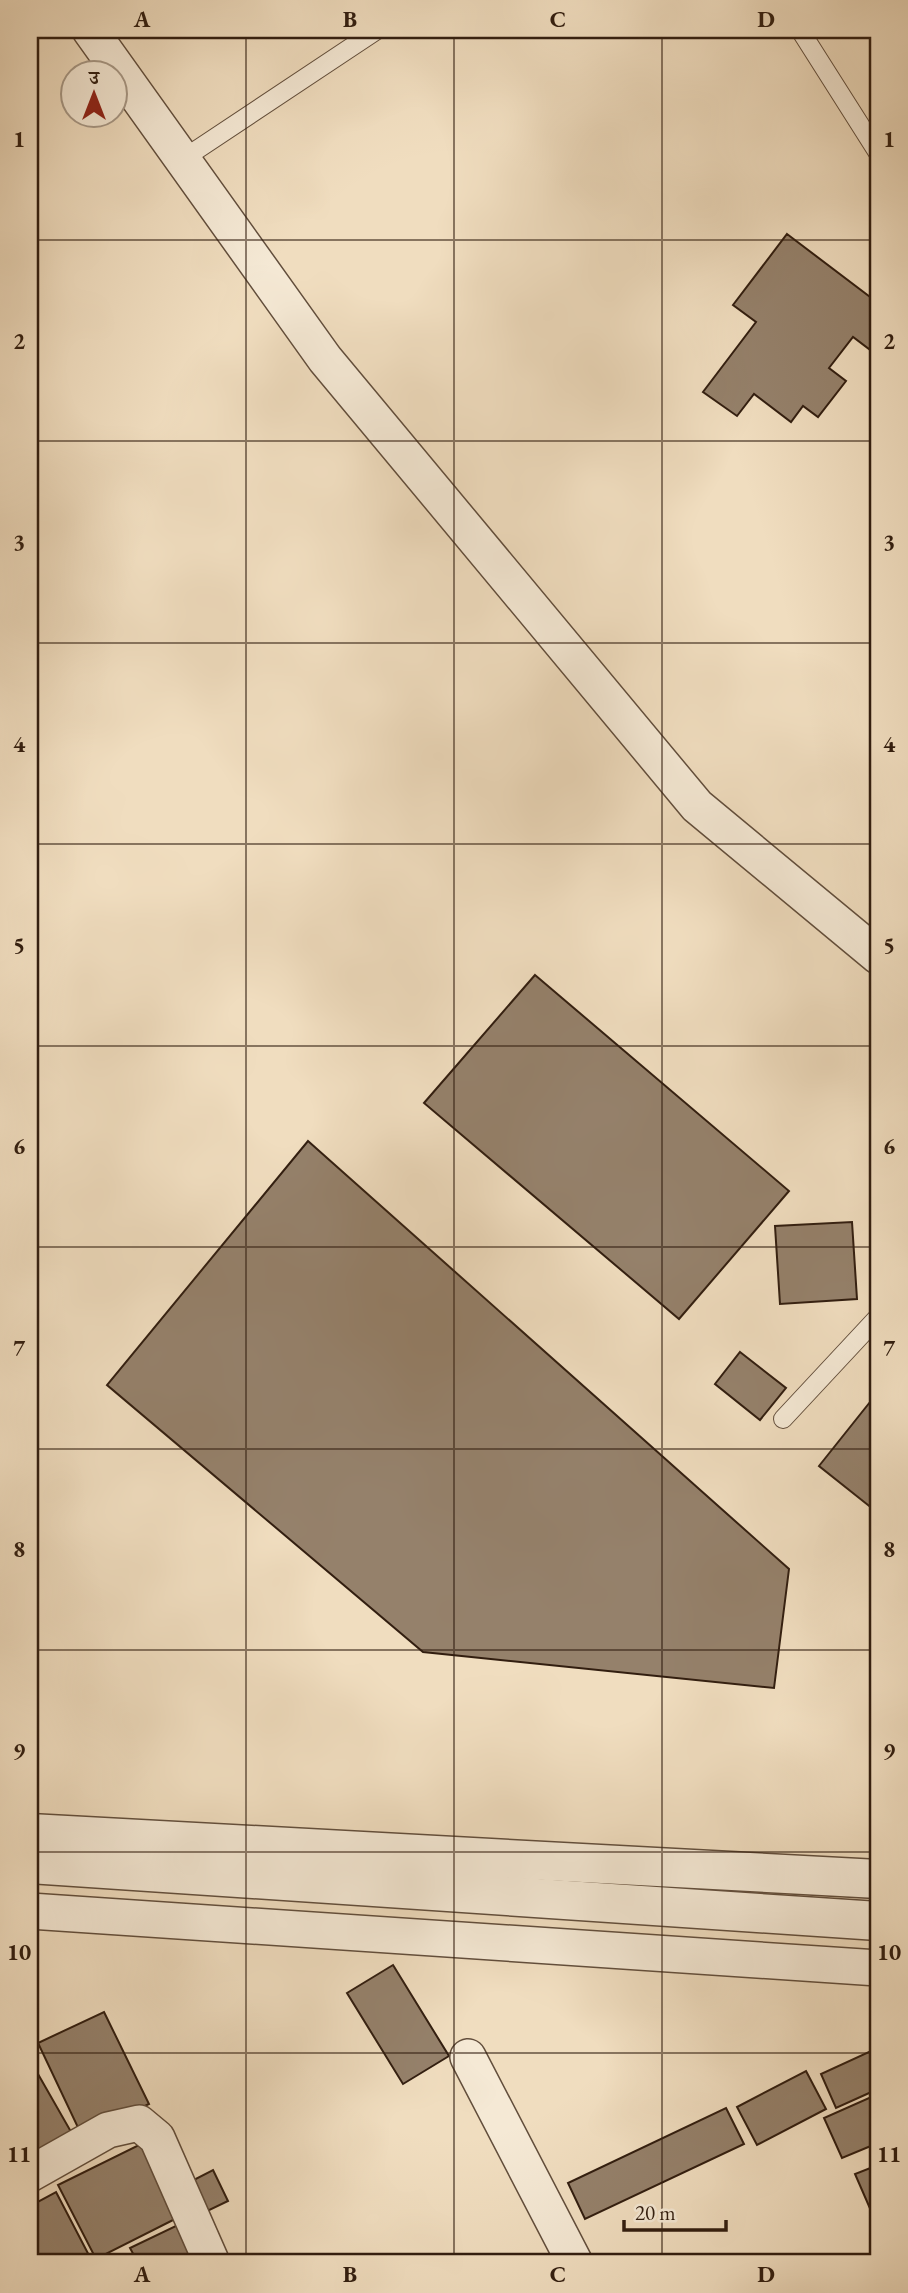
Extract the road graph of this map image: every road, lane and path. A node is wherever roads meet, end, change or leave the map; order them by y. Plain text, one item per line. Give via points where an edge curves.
1 (90, 30) edge
2 (377, 30) edge
3 (800, 30) edge
4 (878, 153) edge
5 (183, 159) junction
6 (878, 956) edge
7 (878, 1317) edge
8 (783, 1419) dead end
9 (30, 1833) edge
10 (30, 1864) edge
11 (878, 1879) edge
12 (30, 1911) edge
13 (878, 1922) edge
14 (878, 1968) edge
15 (468, 2057) dead end
16 (30, 2174) edge
17 (212, 2263) edge
18 (575, 2263) edge

1 - 5 street
2 - 5 lane
3 - 4 lane
5 - 6 street via 325,359 697,806
7 - 8 lane
9 - 11 street
10 - 13 street
12 - 14 street
15 - 18 street
16 - 17 street via 108,2130 139,2123 157,2138

